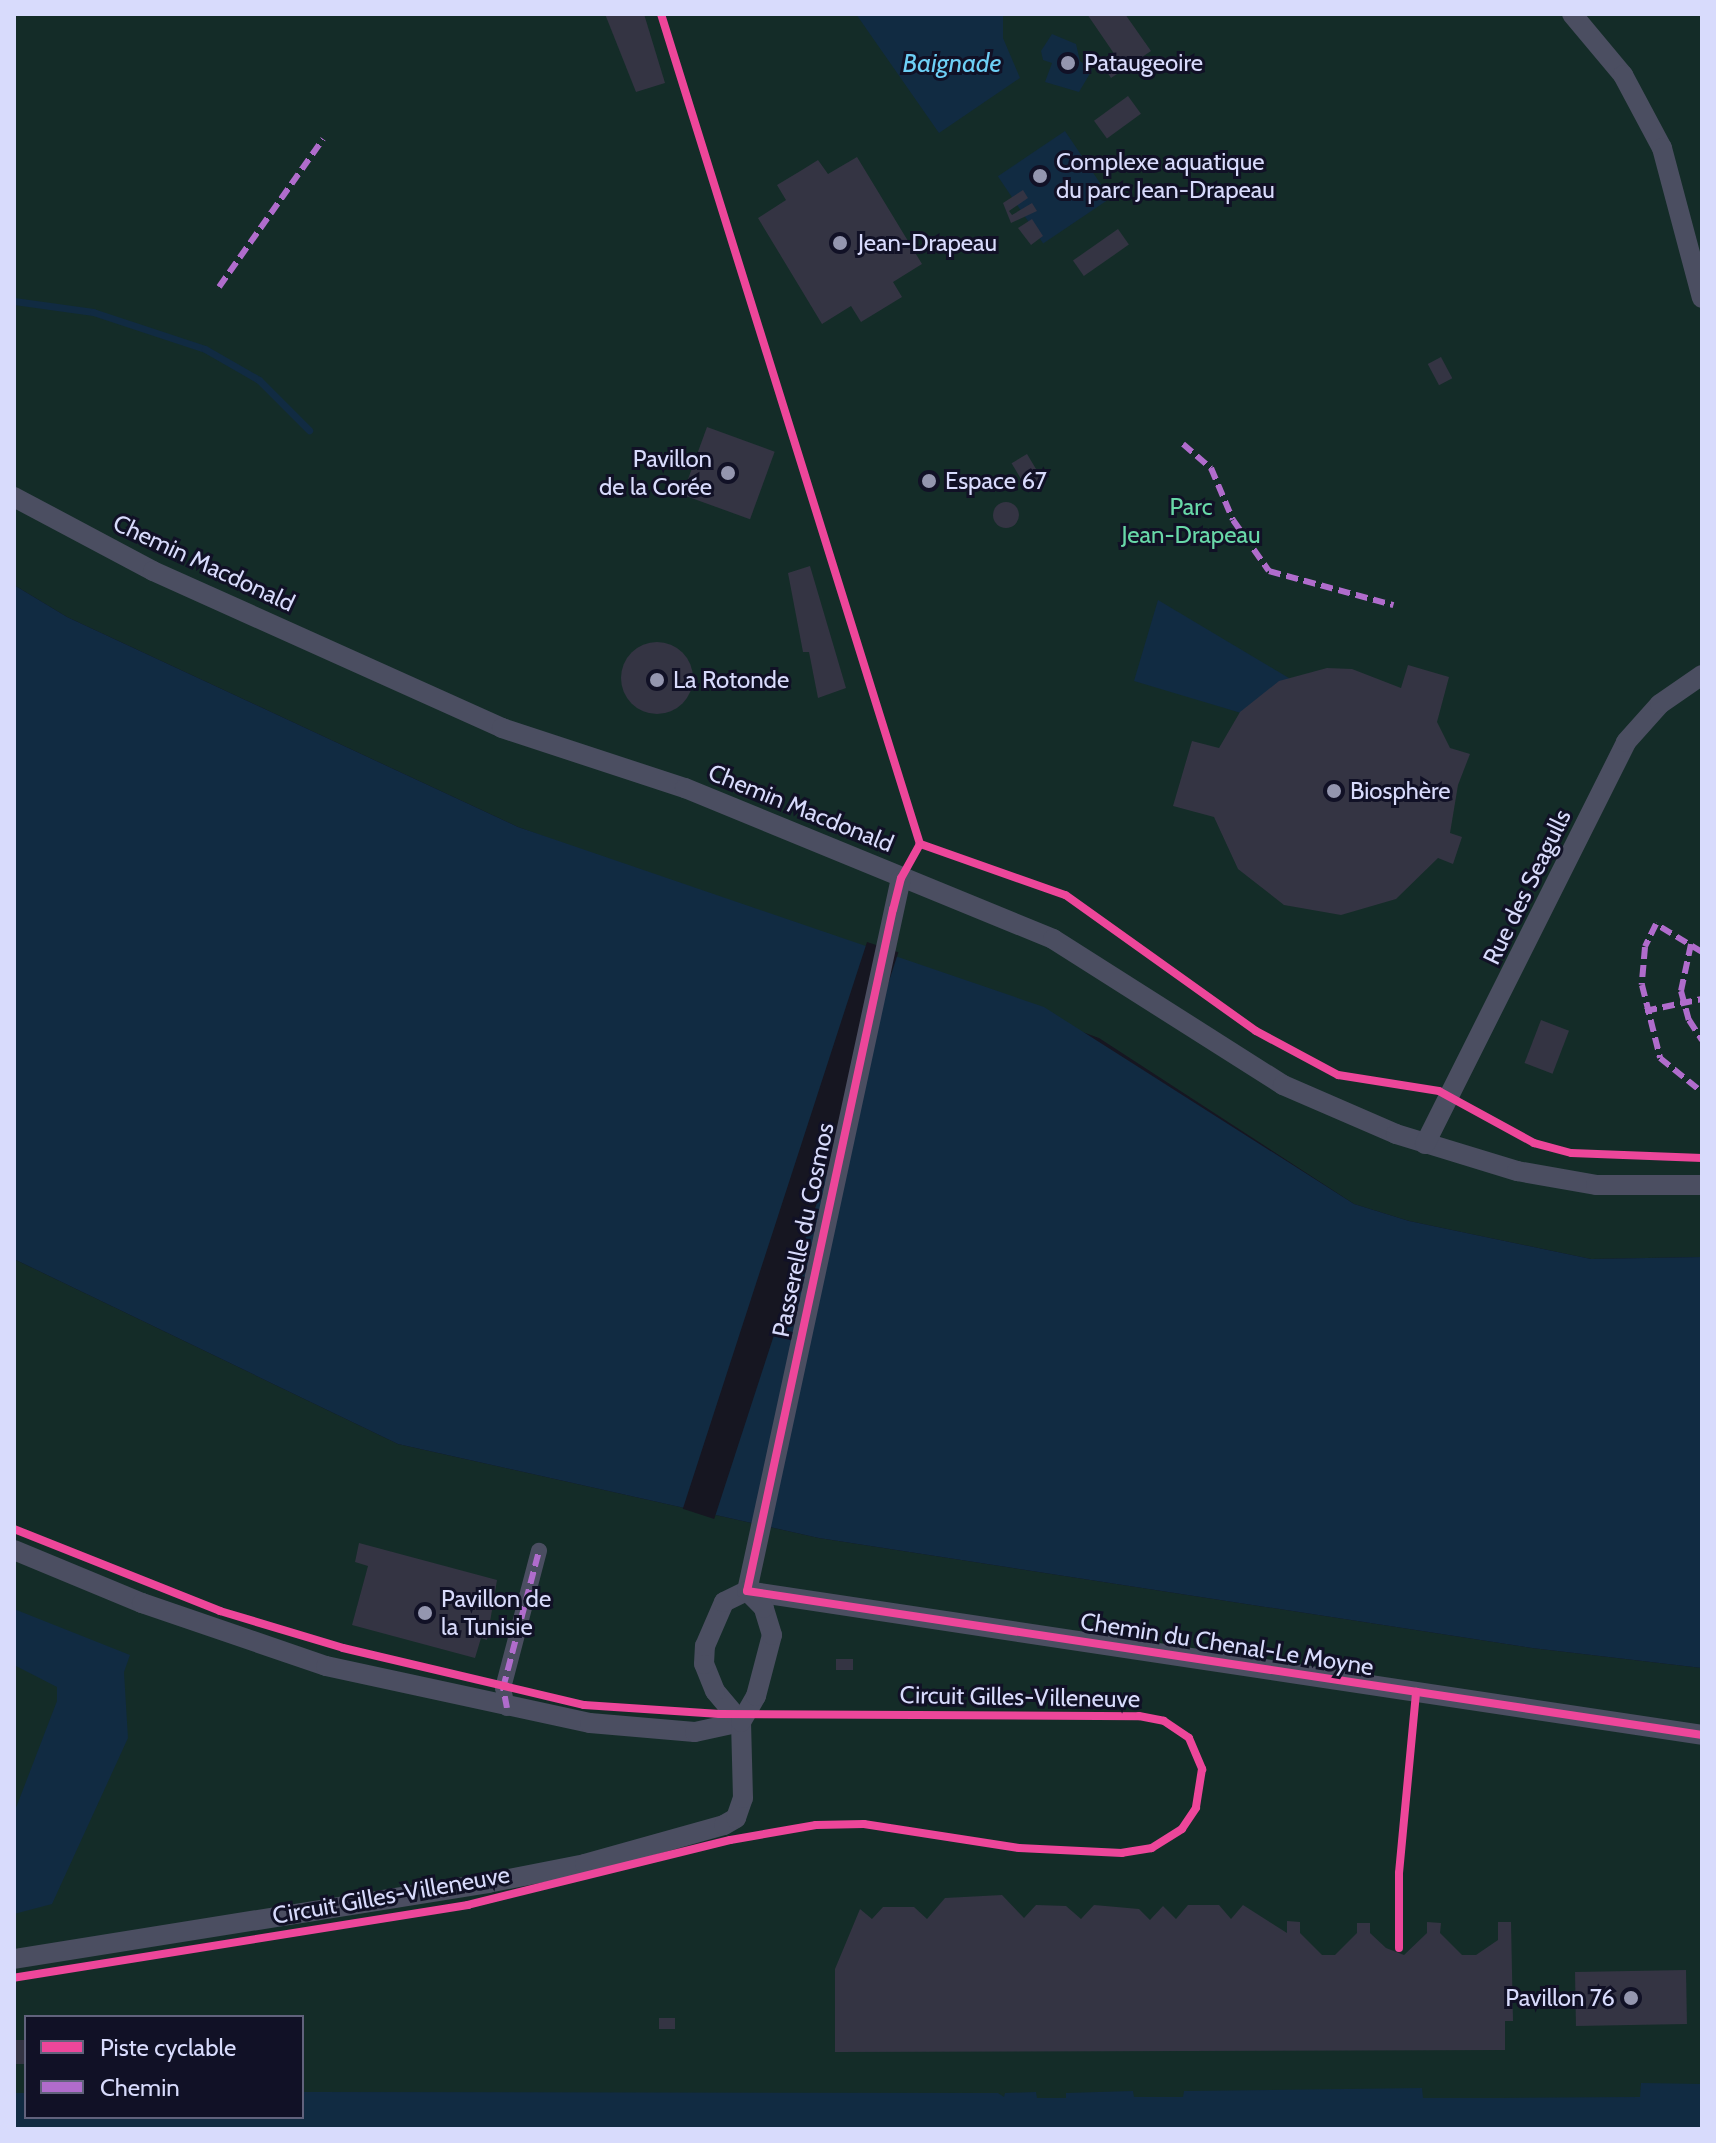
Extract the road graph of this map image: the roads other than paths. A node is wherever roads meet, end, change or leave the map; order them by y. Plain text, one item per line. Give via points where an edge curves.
1 (1572, 14) edge
2 (1702, 298) edge
3 (14, 497) edge
4 (1702, 675) edge
5 (901, 878) junction
6 (1425, 1144) junction
7 (1702, 1185) edge
8 (14, 1550) edge
9 (539, 1551) dead end
10 (747, 1591) junction
11 (507, 1708) junction
12 (741, 1722) junction
13 (1702, 1735) edge
14 (14, 1959) edge

1 - 2 street via 1623,75 1662,148
3 - 5 street, Chemin Macdonald via 153,571 502,728 685,788
4 - 6 street, Rue des Seagulls via 1660,704 1626,742
5 - 6 street, Chemin Macdonald via 1083,953 1283,1085
5 - 10 street, Passerelle du Cosmos
6 - 7 street, Chemin Macdonald via 1517,1171 1596,1185
8 - 11 street via 142,1603 326,1666
9 - 11 street via 503,1688
10 - 12 street via 764,1608 772,1635 763,1675
10 - 12 street via 724,1602 705,1646 704,1664 715,1691
10 - 13 street, Chemin du Chenal-Le Moyne
11 - 12 street via 644,1730 714,1731
12 - 14 street, Circuit Gilles-Villeneuve via 743,1798 736,1818 724,1825 585,1864 488,1883

